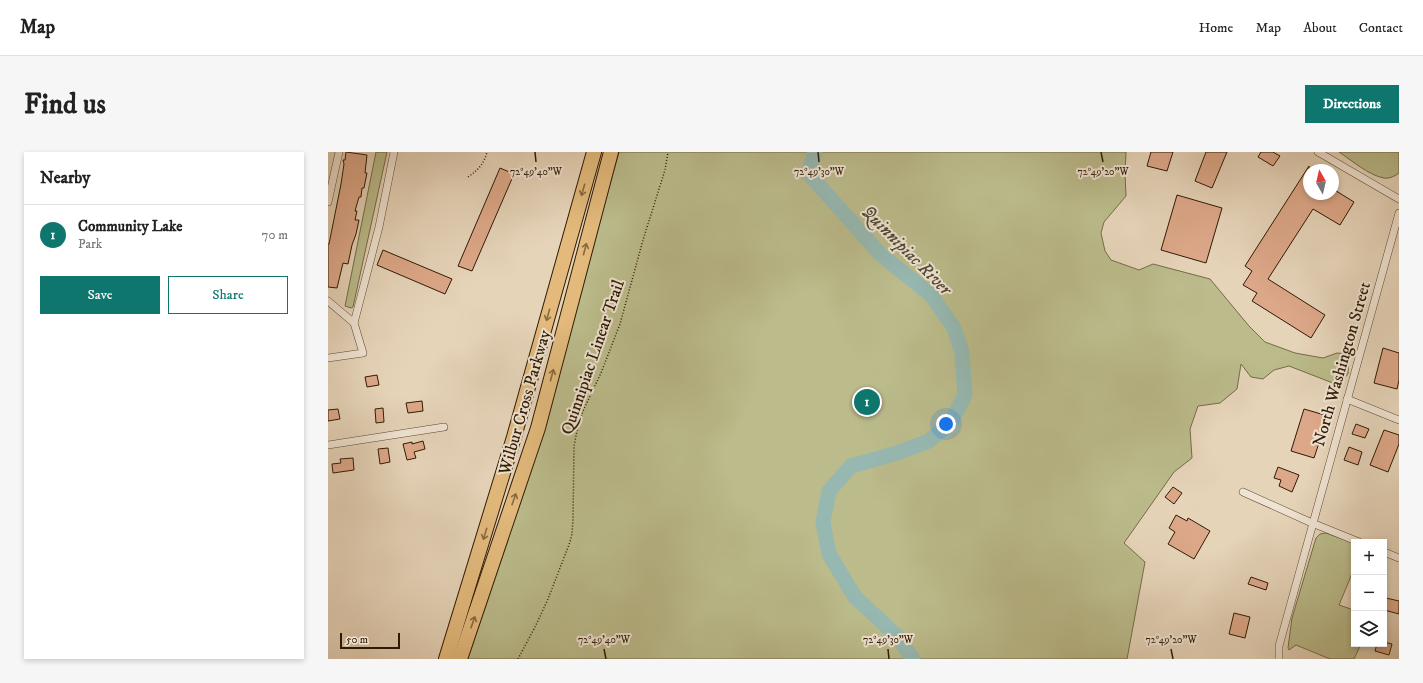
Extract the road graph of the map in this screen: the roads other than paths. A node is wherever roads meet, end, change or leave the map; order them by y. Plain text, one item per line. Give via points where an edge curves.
1 (339, 152) edge
2 (394, 152) edge
3 (594, 152) edge
4 (611, 152) edge
5 (1318, 152) edge
6 (1399, 198) edge
7 (328, 202) edge
8 (1399, 213) edge
9 (328, 301) edge
10 (354, 324) junction
11 (328, 358) edge
12 (1347, 399) junction
13 (1399, 420) edge
14 (444, 427) dead end
15 (328, 445) edge
16 (1243, 492) dead end
17 (1312, 523) junction
18 (1352, 539) edge
19 (1387, 553) edge
20 (1399, 558) edge
21 (446, 659) edge
22 (460, 659) edge
23 (1279, 659) edge

1 - 7 street
2 - 10 street via 379,227
3 -> 21 highway, Wilbur Cross Parkway via 514,437
22 -> 4 highway, Wilbur Cross Parkway via 538,428
5 - 6 street
8 - 12 street, North Washington Street
9 - 10 street
10 - 11 street via 363,353
12 - 13 street
12 - 17 street, North Washington Street
14 - 15 street
16 - 17 street
17 - 18 street
17 - 23 street, North Washington Street via 1279,646
19 - 20 street

